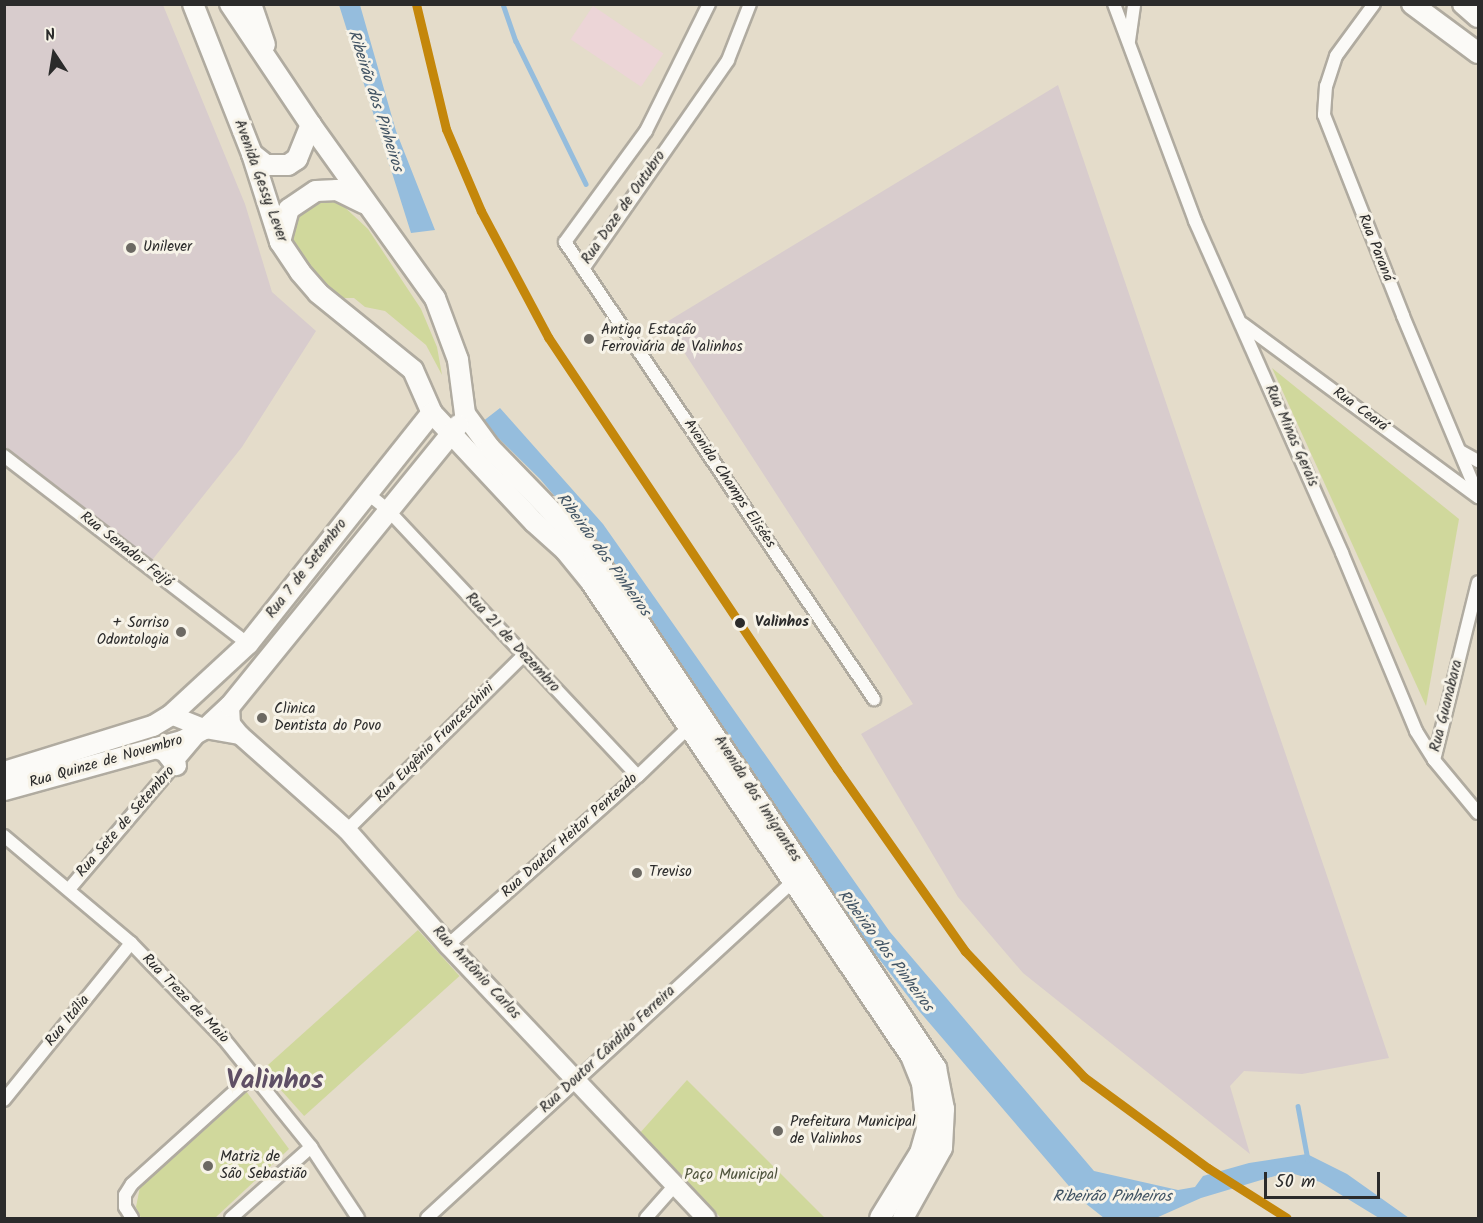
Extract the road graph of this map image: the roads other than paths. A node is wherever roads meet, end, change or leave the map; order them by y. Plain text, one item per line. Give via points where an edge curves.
1 (193, 4) edge
2 (230, 4) edge
3 (251, 4) edge
4 (709, 4) edge
5 (750, 4) edge
6 (1114, 4) edge
7 (1134, 4) edge
8 (1374, 4) edge
9 (1412, 4) edge
10 (1463, 4) edge
11 (1479, 17) edge
12 (1129, 45) junction
13 (1479, 53) edge
14 (275, 70) junction
15 (310, 125) junction
16 (252, 154) junction
17 (366, 204) junction
18 (280, 242) junction
19 (583, 269) junction
20 (1242, 324) junction
21 (432, 414) junction
22 (465, 414) junction
23 (452, 435) junction
24 (1460, 452) junction
25 (4, 456) edge
26 (1479, 461) edge
27 (367, 493) junction
28 (1479, 496) edge
29 (387, 509) junction
30 (1479, 582) edge
31 (248, 644) junction
32 (523, 657) junction
33 (874, 699) dead end
34 (230, 706) junction
35 (171, 716) junction
36 (696, 720) junction
37 (205, 729) junction
38 (240, 735) junction
39 (155, 748) junction
40 (1434, 760) junction
41 (176, 765) junction
42 (4, 771) edge
43 (638, 776) junction
44 (4, 790) edge
45 (1479, 813) edge
46 (347, 830) junction
47 (4, 836) edge
48 (791, 883) junction
49 (70, 888) junction
50 (132, 943) junction
51 (448, 945) junction
52 (255, 1073) junction
53 (577, 1081) junction
54 (4, 1100) edge
55 (311, 1147) junction
56 (676, 1184) junction
57 (132, 1218) edge
58 (231, 1218) edge
59 (358, 1218) edge
60 (427, 1218) edge
61 (646, 1218) edge
62 (706, 1218) edge
63 (880, 1218) edge
64 (903, 1218) edge

1 - 16 main road, Avenida Gessy Lever
2 - 14 main road
3 - 14 main road
4 - 19 street, Rua Doze de Outubro via 646,131 567,236 567,248
5 - 19 street, Rua Doze de Outubro via 728,60
6 - 12 street, Rua Minas Gerais
7 - 12 street, Rua Minas Gerais
8 - 24 street, Rua Paraná via 1336,56 1326,86 1324,115
9 - 13 main road
10 - 11 main road
12 - 20 street, Rua Minas Gerais via 1195,221
14 - 15 main road
15 - 16 main road via 297,159 288,165 266,165
15 - 17 main road
16 - 18 main road, Avenida Gessy Lever
17 - 18 main road via 337,190 316,191 289,209
17 - 22 main road via 403,248 449,326 464,390
18 - 21 main road, Avenida Gessy Lever via 318,293 413,370
19 - 33 street, Avenida Champs Elisées
20 - 28 street, Rua Ceará
20 - 40 street, Rua Minas Gerais via 1403,700
21 - 23 main road, Avenida dos Imigrantes
21 - 27 main road, Rua 7 de Setembro
22 - 23 main road, Rua 7 de Setembro
22 - 36 main road, Avenida dos Imigrantes via 490,448 594,555
23 - 29 main road, Rua 7 de Setembro
23 - 36 main road, Avenida dos Imigrantes via 565,550
24 - 26 street
24 - 28 street, Rua Paraná
25 - 31 street, Rua Senador Feijó
27 - 29 street, Rua 21 de Dezembro
27 - 31 main road, Rua 7 de Setembro
29 - 32 street, Rua 21 de Dezembro
29 - 34 main road, Rua 7 de Setembro
30 - 40 street, Rua Guanabara
31 - 35 main road, Rua 7 de Setembro
32 - 43 street, Rua 21 de Dezembro
32 - 46 street, Rua Eugênio Franceschini
34 - 37 main road, Rua 7 de Setembro
34 - 38 main road, Rua Antônio Carlos via 231,724
35 - 37 main road
35 - 42 main road, Rua Quinze de Novembro via 153,726
36 - 43 street, Rua Doutor Heitor Penteado
36 - 48 main road, Avenida dos Imigrantes
36 - 64 main road, Avenida dos Imigrantes via 936,1068 944,1109 942,1148
37 - 38 main road
37 - 39 main road, Rua Quinze de Novembro via 182,741
37 - 41 street, Rua Sete de Setembro
38 - 46 main road, Rua Antônio Carlos
39 - 41 main road via 165,751
39 - 44 main road, Rua Quinze de Novembro
40 - 45 street, Rua Minas Gerais
41 - 49 street, Rua Sete de Setembro
43 - 51 street, Rua Doutor Heitor Penteado
46 - 51 main road, Rua Antônio Carlos
47 - 49 street, Rua Treze de Maio
48 - 53 street, Rua Doutor Cândido Ferreira
48 - 63 main road, Avenida dos Imigrantes via 910,1056 922,1083 927,1129 920,1152
49 - 50 street, Rua Treze de Maio
50 - 52 street, Rua Treze de Maio
50 - 54 street, Rua Itália
51 - 53 main road, Rua Antônio Carlos
52 - 55 street, Rua Treze de Maio
52 - 57 street via 132,1184 125,1194 125,1207
53 - 56 main road, Rua Antônio Carlos
53 - 60 street, Rua Doutor Cândido Ferreira
55 - 58 street
55 - 59 street, Rua Treze de Maio
56 - 61 street
56 - 62 main road, Rua Antônio Carlos

